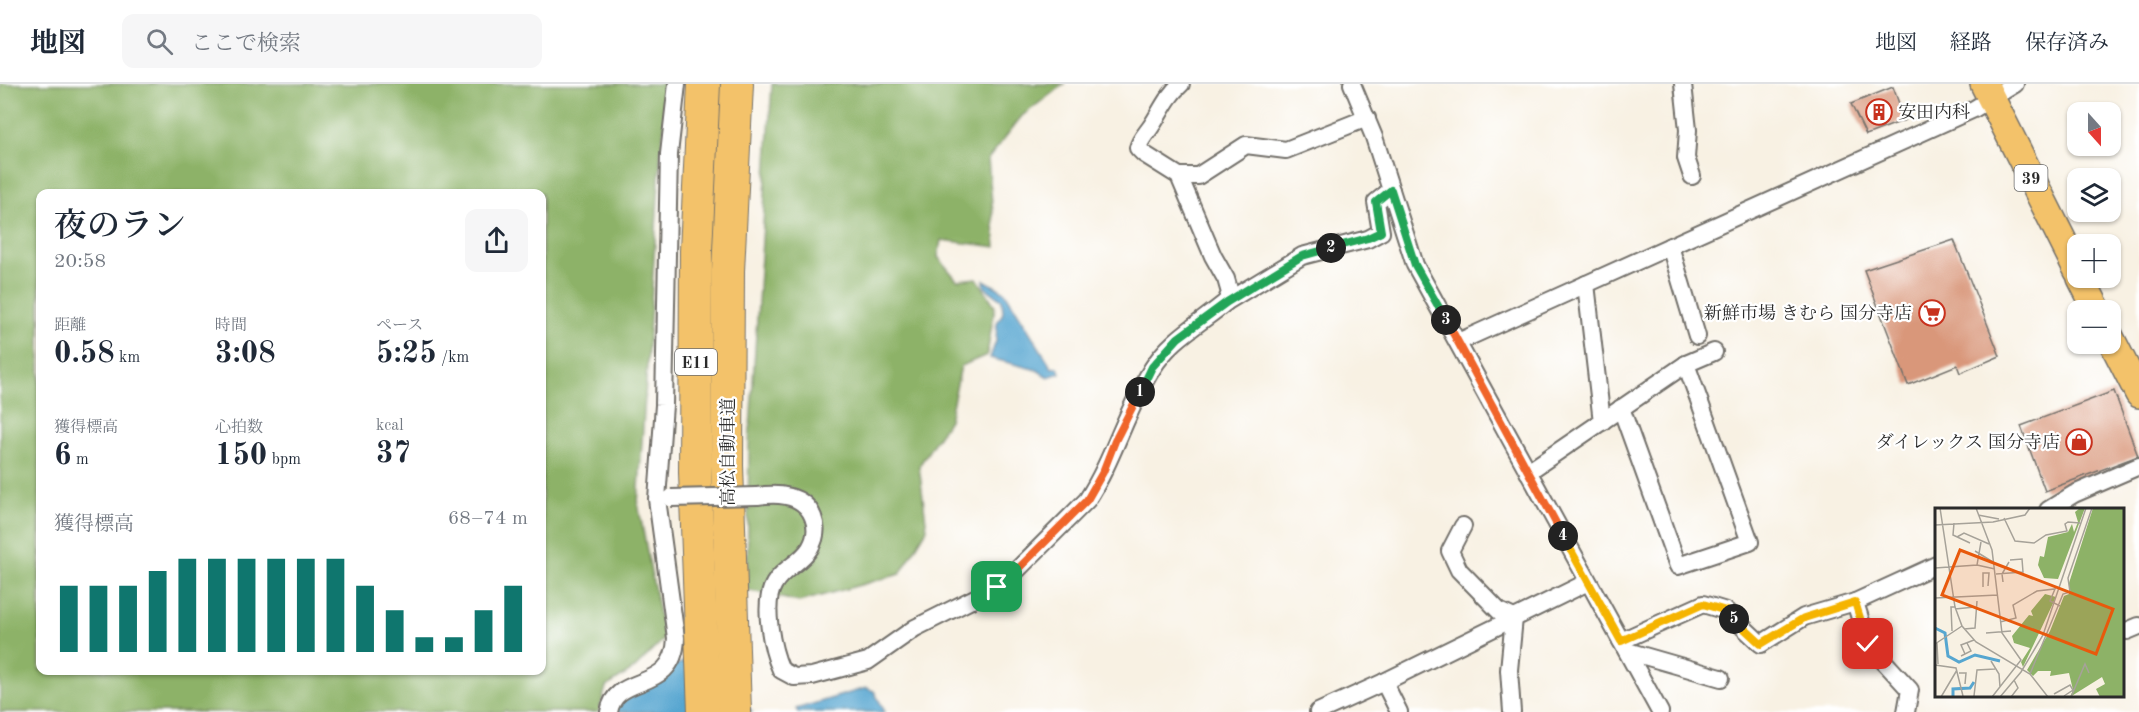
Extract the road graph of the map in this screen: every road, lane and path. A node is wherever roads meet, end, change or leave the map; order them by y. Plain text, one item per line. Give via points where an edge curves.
1 (677, 84) edge
2 (704, 84) edge
3 (737, 84) edge
4 (1181, 84) edge
5 (1352, 84) edge
6 (1683, 84) edge
7 (2015, 84) edge
8 (1988, 91) edge
9 (1367, 118) junction
10 (1179, 176) junction
11 (1692, 176) dead end
12 (1391, 190) junction
13 (1670, 246) junction
14 (2067, 249) edge
15 (1586, 284) junction
16 (1227, 302) junction
17 (1697, 336) dead end
18 (1458, 342) junction
19 (1714, 352) dead end
20 (2119, 354) edge
21 (1686, 364) junction
22 (2139, 393) edge
23 (1621, 408) junction
24 (1602, 422) junction
25 (2139, 466) edge
26 (1528, 472) junction
27 (664, 498) junction
28 (2051, 508) edge
29 (1463, 526) dead end
30 (1935, 565) edge
31 (1588, 582) junction
32 (1855, 602) junction
33 (1514, 618) junction
34 (2139, 626) edge
35 (2124, 630) edge
36 (1624, 646) junction
37 (1721, 678) dead end
38 (1384, 682) junction
39 (1646, 684) junction
40 (609, 712) edge
41 (704, 712) edge
42 (735, 712) edge
43 (1318, 712) edge
44 (1399, 712) edge
45 (1512, 712) edge
46 (1660, 712) edge
47 (1669, 712) edge
48 (1906, 712) edge

1 - 27 street via 669,154
2 - 41 highway, 高松自動車道 / E11 via 696,251 695,472
3 - 42 highway, 高松自動車道 / E11 via 728,283 727,465
4 - 10 street via 1161,107 1138,148
5 - 9 street
6 - 11 street via 1688,130 1686,158
7 - 8 street
8 - 13 street via 1974,109
8 - 14 main road, 39
9 - 10 street via 1286,150 1246,145 1198,176
9 - 12 street
10 - 16 street via 1226,279 1230,293
12 - 16 street via 1376,202 1381,232 1302,256
12 - 18 street via 1415,265
13 - 15 street
13 - 17 street
15 - 18 street
15 - 24 street
16 - 27 street, bridge via 1178,338 1152,367 1097,484 1072,516 997,587 915,627 867,661 812,676 794,677 781,670 770,630 771,593 774,584 809,549 815,537 810,511 795,498
18 - 26 street
19 - 21 street
20 - 22 main road
21 - 23 street
21 - 23 street via 1750,542 1678,566
23 - 24 street
24 - 26 street
25 - 28 street
26 - 31 street
27 - 40 street via 675,652 660,675 616,696
29 - 33 street via 1450,551 1458,570 1499,611
30 - 32 street
31 - 33 street
31 - 36 street
32 - 36 street via 1804,618 1761,644 1726,611 1703,604
32 - 48 street via 1868,644 1910,690
33 - 38 street
33 - 45 street via 1509,670
34 - 35 street
36 - 37 street
36 - 39 street
38 - 43 street
38 - 44 street
39 - 46 street
39 - 47 street via 1655,686

